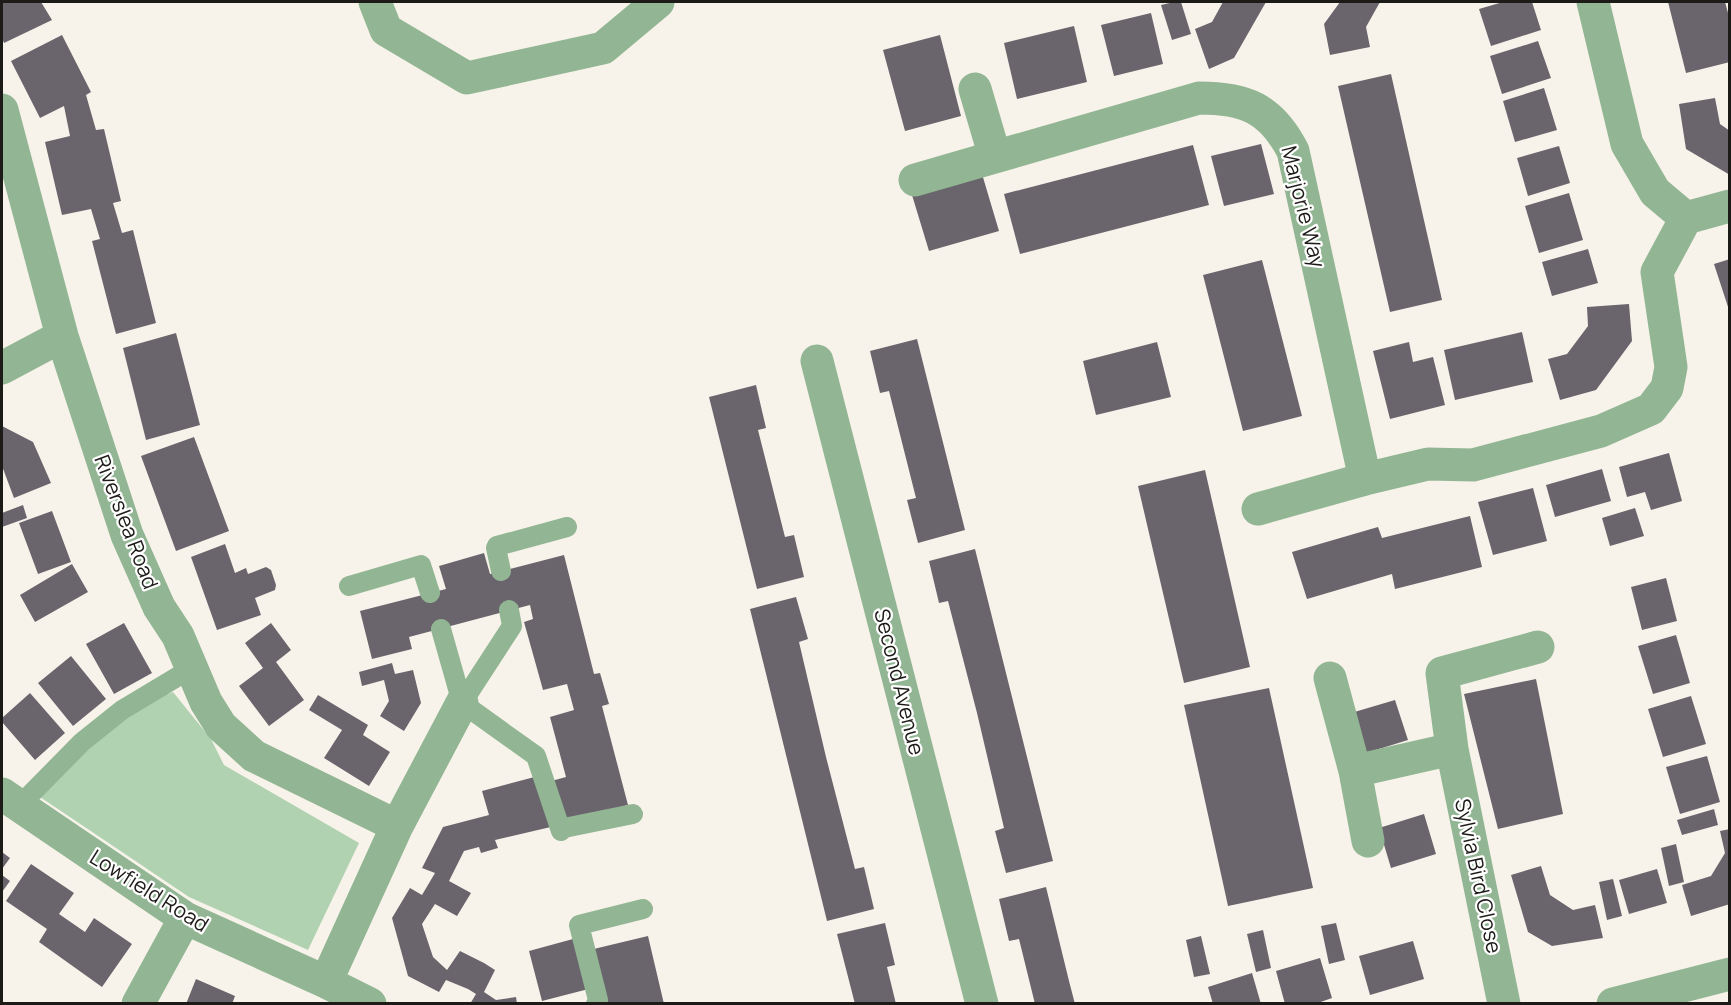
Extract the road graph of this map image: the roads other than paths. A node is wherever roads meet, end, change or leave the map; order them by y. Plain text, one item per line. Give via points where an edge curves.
1 (375, 2) edge
2 (658, 2) edge
3 (1593, 2) edge
4 (975, 88) dead end
5 (2, 109) edge
6 (995, 157) junction
7 (915, 180) dead end
8 (1730, 206) edge
9 (1686, 218) junction
10 (62, 336) junction
11 (817, 361) dead end
12 (2, 368) edge
13 (1365, 479) junction
14 (1258, 509) dead end
15 (567, 527) dead end
16 (501, 571) dead end
17 (349, 586) dead end
18 (430, 593) dead end
19 (509, 610) dead end
20 (441, 629) dead end
21 (1538, 647) dead end
22 (192, 668) junction
23 (1330, 678) dead end
24 (462, 703) junction
25 (1452, 749) junction
26 (1355, 771) junction
27 (10, 801) edge
28 (633, 813) dead end
29 (397, 826) junction
30 (1368, 841) dead end
31 (643, 909) dead end
32 (185, 918) junction
33 (1730, 974) edge
34 (326, 981) junction
35 (138, 1004) edge
36 (370, 1004) edge
37 (596, 1004) edge
38 (982, 1004) edge
39 (1504, 1004) edge
40 (1613, 1004) edge

1 - 2 street via 386,30 467,78 603,48
3 - 9 street via 1628,144 1655,192
4 - 6 street
5 - 10 street, Riverslea Road
6 - 7 street, Marjorie Way
6 - 13 street, Marjorie Way via 1199,98 1226,98 1261,111 1283,131 1293,151
8 - 9 street
9 - 13 street via 1657,272 1671,367 1666,388 1651,409 1600,431 1473,465 1428,464
10 - 12 street
10 - 22 street, Riverslea Road via 127,535 143,575
11 - 38 street, Second Avenue
13 - 14 street
15 - 16 lane via 497,546
17 - 18 lane via 422,565
19 - 24 lane via 512,626
20 - 24 lane
21 - 25 street, Sylvia Bird Close via 1442,673
22 - 27 lane via 122,710
22 - 29 street, Riverslea Road via 221,726 254,756
23 - 26 street
24 - 28 lane via 536,756 561,831
24 - 29 street
25 - 26 street
25 - 39 street, Sylvia Bird Close
26 - 30 street
27 - 32 street, Lowfield Road
29 - 34 street
31 - 37 lane via 579,925
32 - 34 street, Lowfield Road
32 - 35 street
33 - 40 street
34 - 36 street, Lowfield Road

